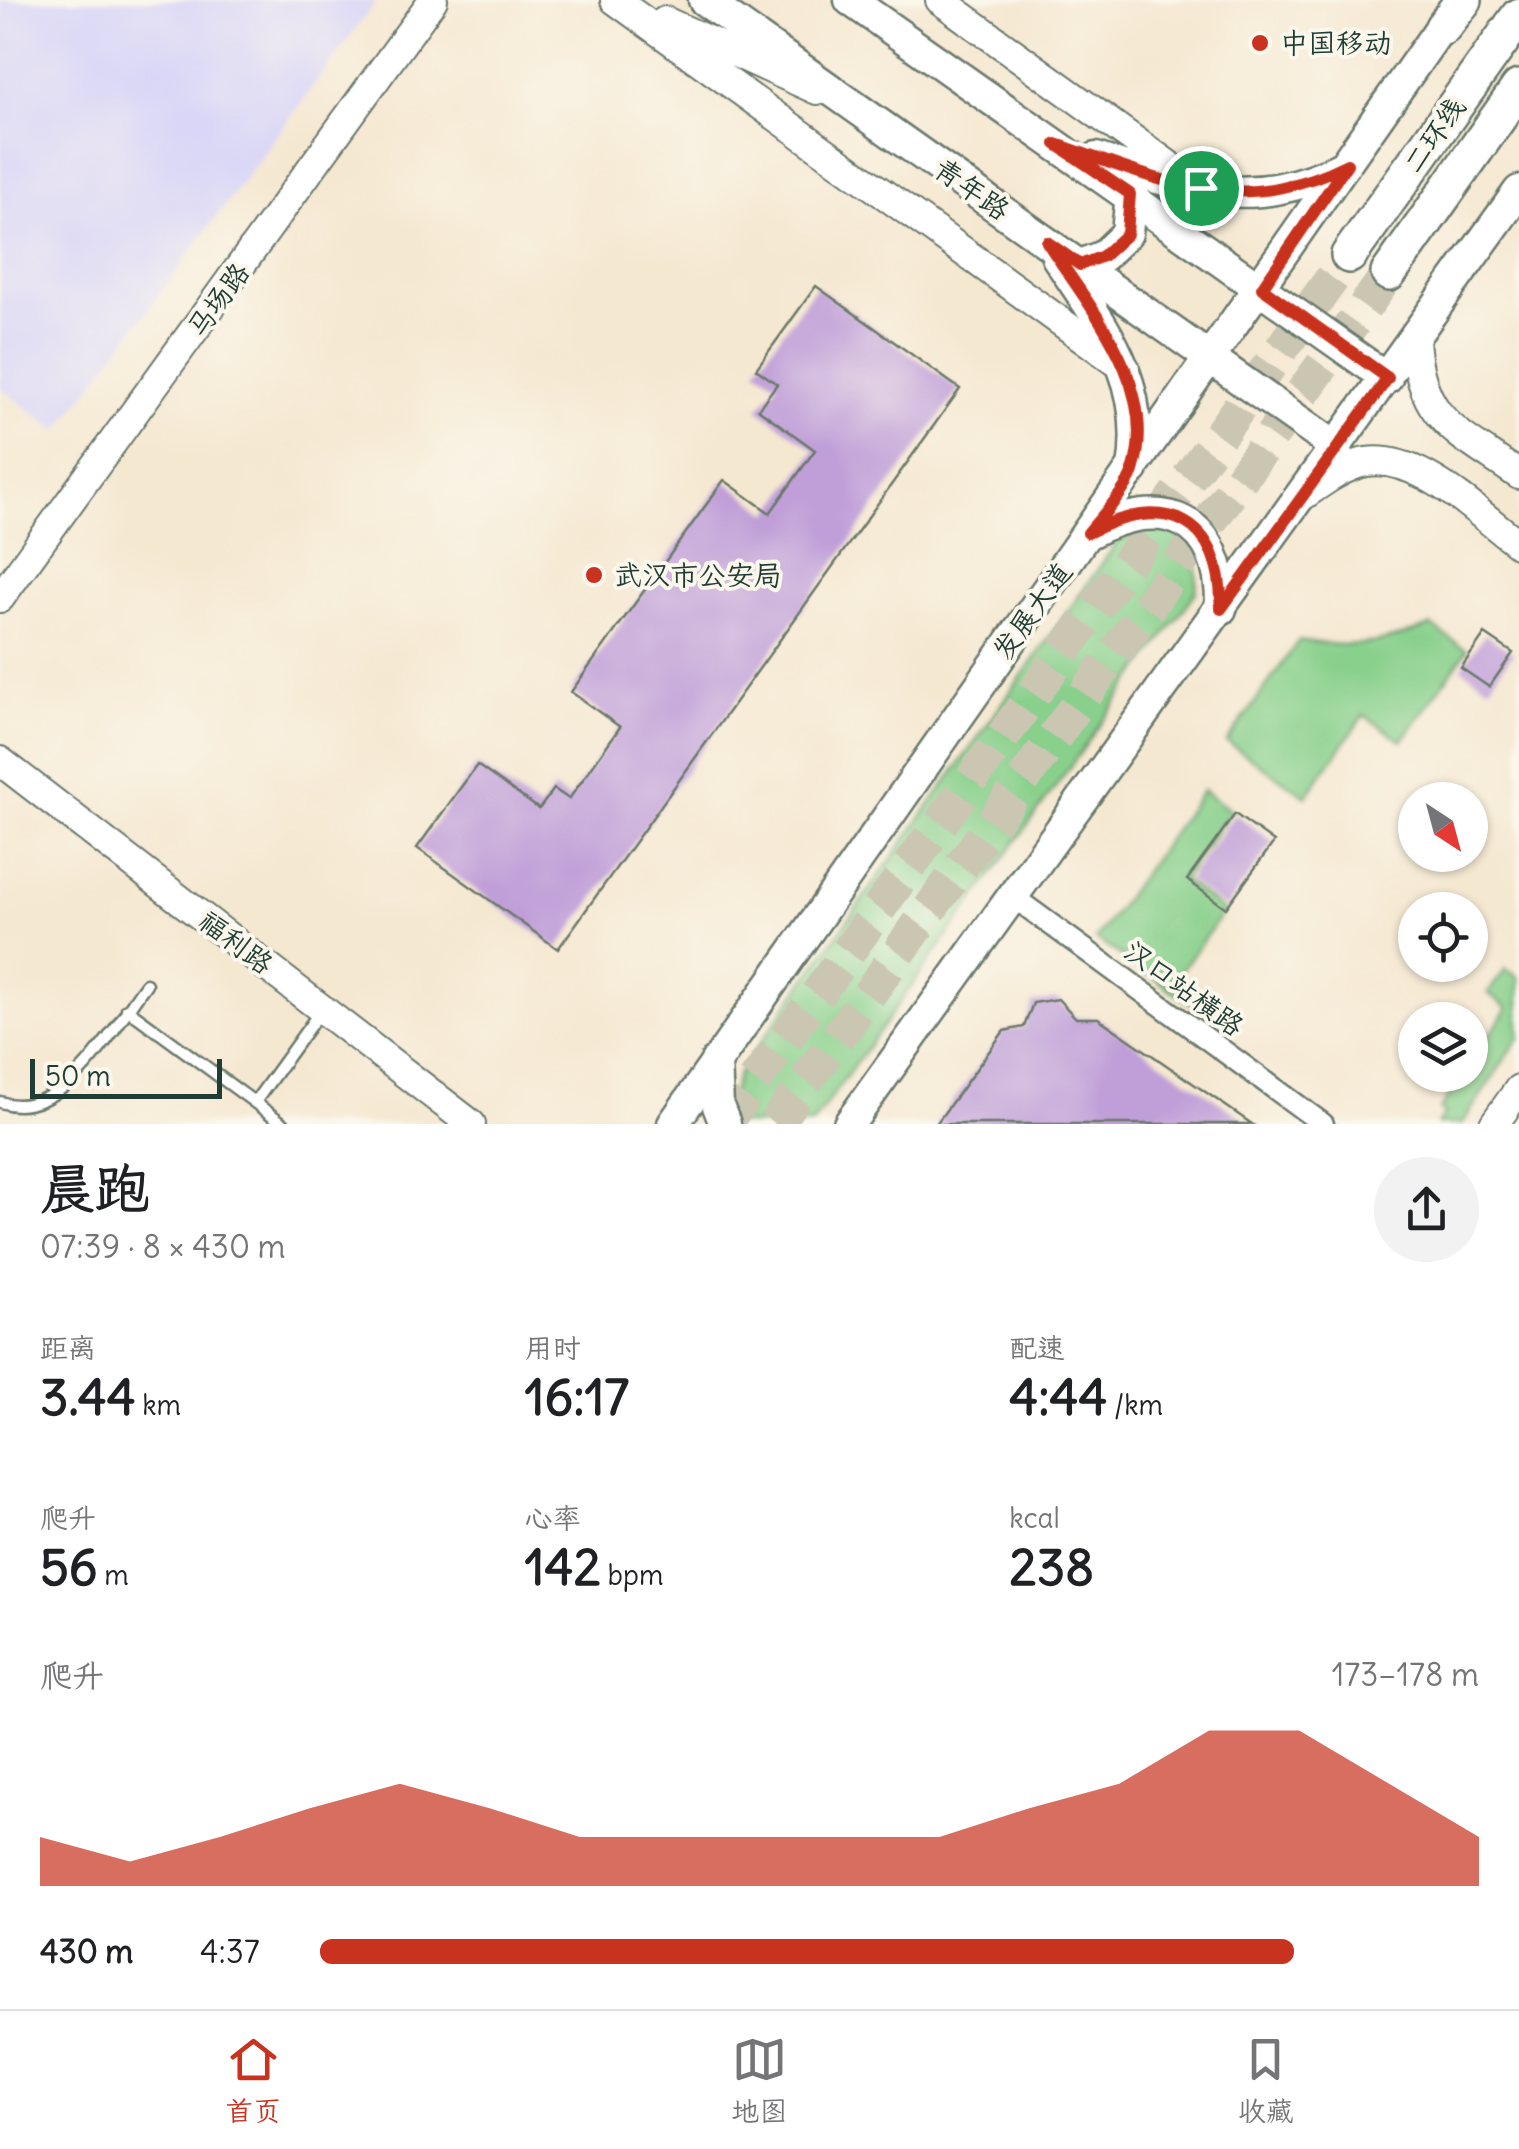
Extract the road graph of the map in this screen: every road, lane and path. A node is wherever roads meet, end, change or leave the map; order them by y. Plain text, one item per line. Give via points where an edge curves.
1 (433, 0) edge
2 (616, 0) edge
3 (704, 0) edge
4 (850, 0) edge
5 (869, 0) edge
6 (940, 0) edge
7 (1455, 9) edge
8 (1519, 16) edge
9 (904, 38) junction
10 (1519, 88) edge
11 (855, 106) junction
12 (1056, 144) junction
13 (1347, 164) junction
14 (1201, 188) junction
15 (1519, 191) edge
16 (1130, 194) junction
17 (1047, 242) junction
18 (1349, 255) tunnel mouth
19 (1080, 265) junction
20 (1389, 273) tunnel mouth
21 (1262, 288) junction
22 (1414, 339) junction
23 (1210, 357) junction
24 (1126, 368) junction
25 (1388, 378) junction
26 (1338, 448) junction
27 (1132, 473) junction
28 (1519, 475) edge
29 (1303, 496) junction
30 (1088, 533) junction
31 (1519, 544) edge
32 (0, 598) edge
33 (1221, 609) junction
34 (0, 761) edge
35 (1012, 896) junction
36 (146, 984) dead end
37 (323, 1008) junction
38 (127, 1009) junction
39 (716, 1062) junction
40 (1519, 1089) edge
41 (0, 1102) edge
42 (255, 1102) junction
43 (284, 1124) edge
44 (471, 1124) edge
45 (673, 1124) edge
46 (725, 1124) edge
47 (848, 1124) edge
48 (1323, 1124) edge
49 (1494, 1124) edge

1 - 32 main road, 马场路
2 - 11 main road
2 - 24 main road, 青年路
3 - 11 main road, 青年路
4 - 9 main road
5 - 9 main road
6 - 14 main road
7 - 13 main road, 发展大道
8 - 18 highway, 二环线
9 - 12 main road
10 - 20 highway, 二环线
11 - 17 main road, 青年路
12 - 14 main road
12 - 16 main road
13 - 14 main road via 1274,192
13 - 21 main road, 发展大道
15 - 22 main road
16 - 19 main road via 1127,234 1103,256
16 - 21 main road
17 - 19 main road, 青年路
17 - 24 main road
19 - 23 main road, 青年路
21 - 23 main road, 发展大道
21 - 25 main road
22 - 25 main road
22 - 28 main road via 1426,401
23 - 26 main road, 青年路
23 - 27 main road, 发展大道
24 - 27 main road via 1138,434
25 - 26 main road
26 - 29 main road
27 - 30 main road, 发展大道
29 - 31 main road via 1358,464 1406,466
29 - 33 main road
30 - 33 main road via 1154,512 1192,524 1216,562
30 - 39 main road, 发展大道
33 - 35 main road
34 - 37 main road, 福利路
35 - 47 main road
35 - 48 street, 汉口站横路
36 - 38 lane
37 - 42 lane
37 - 44 main road, 福利路
38 - 41 lane via 59,1093 33,1106
38 - 42 lane
39 - 45 main road, 发展大道
39 - 46 main road
40 - 49 main road
42 - 43 lane

